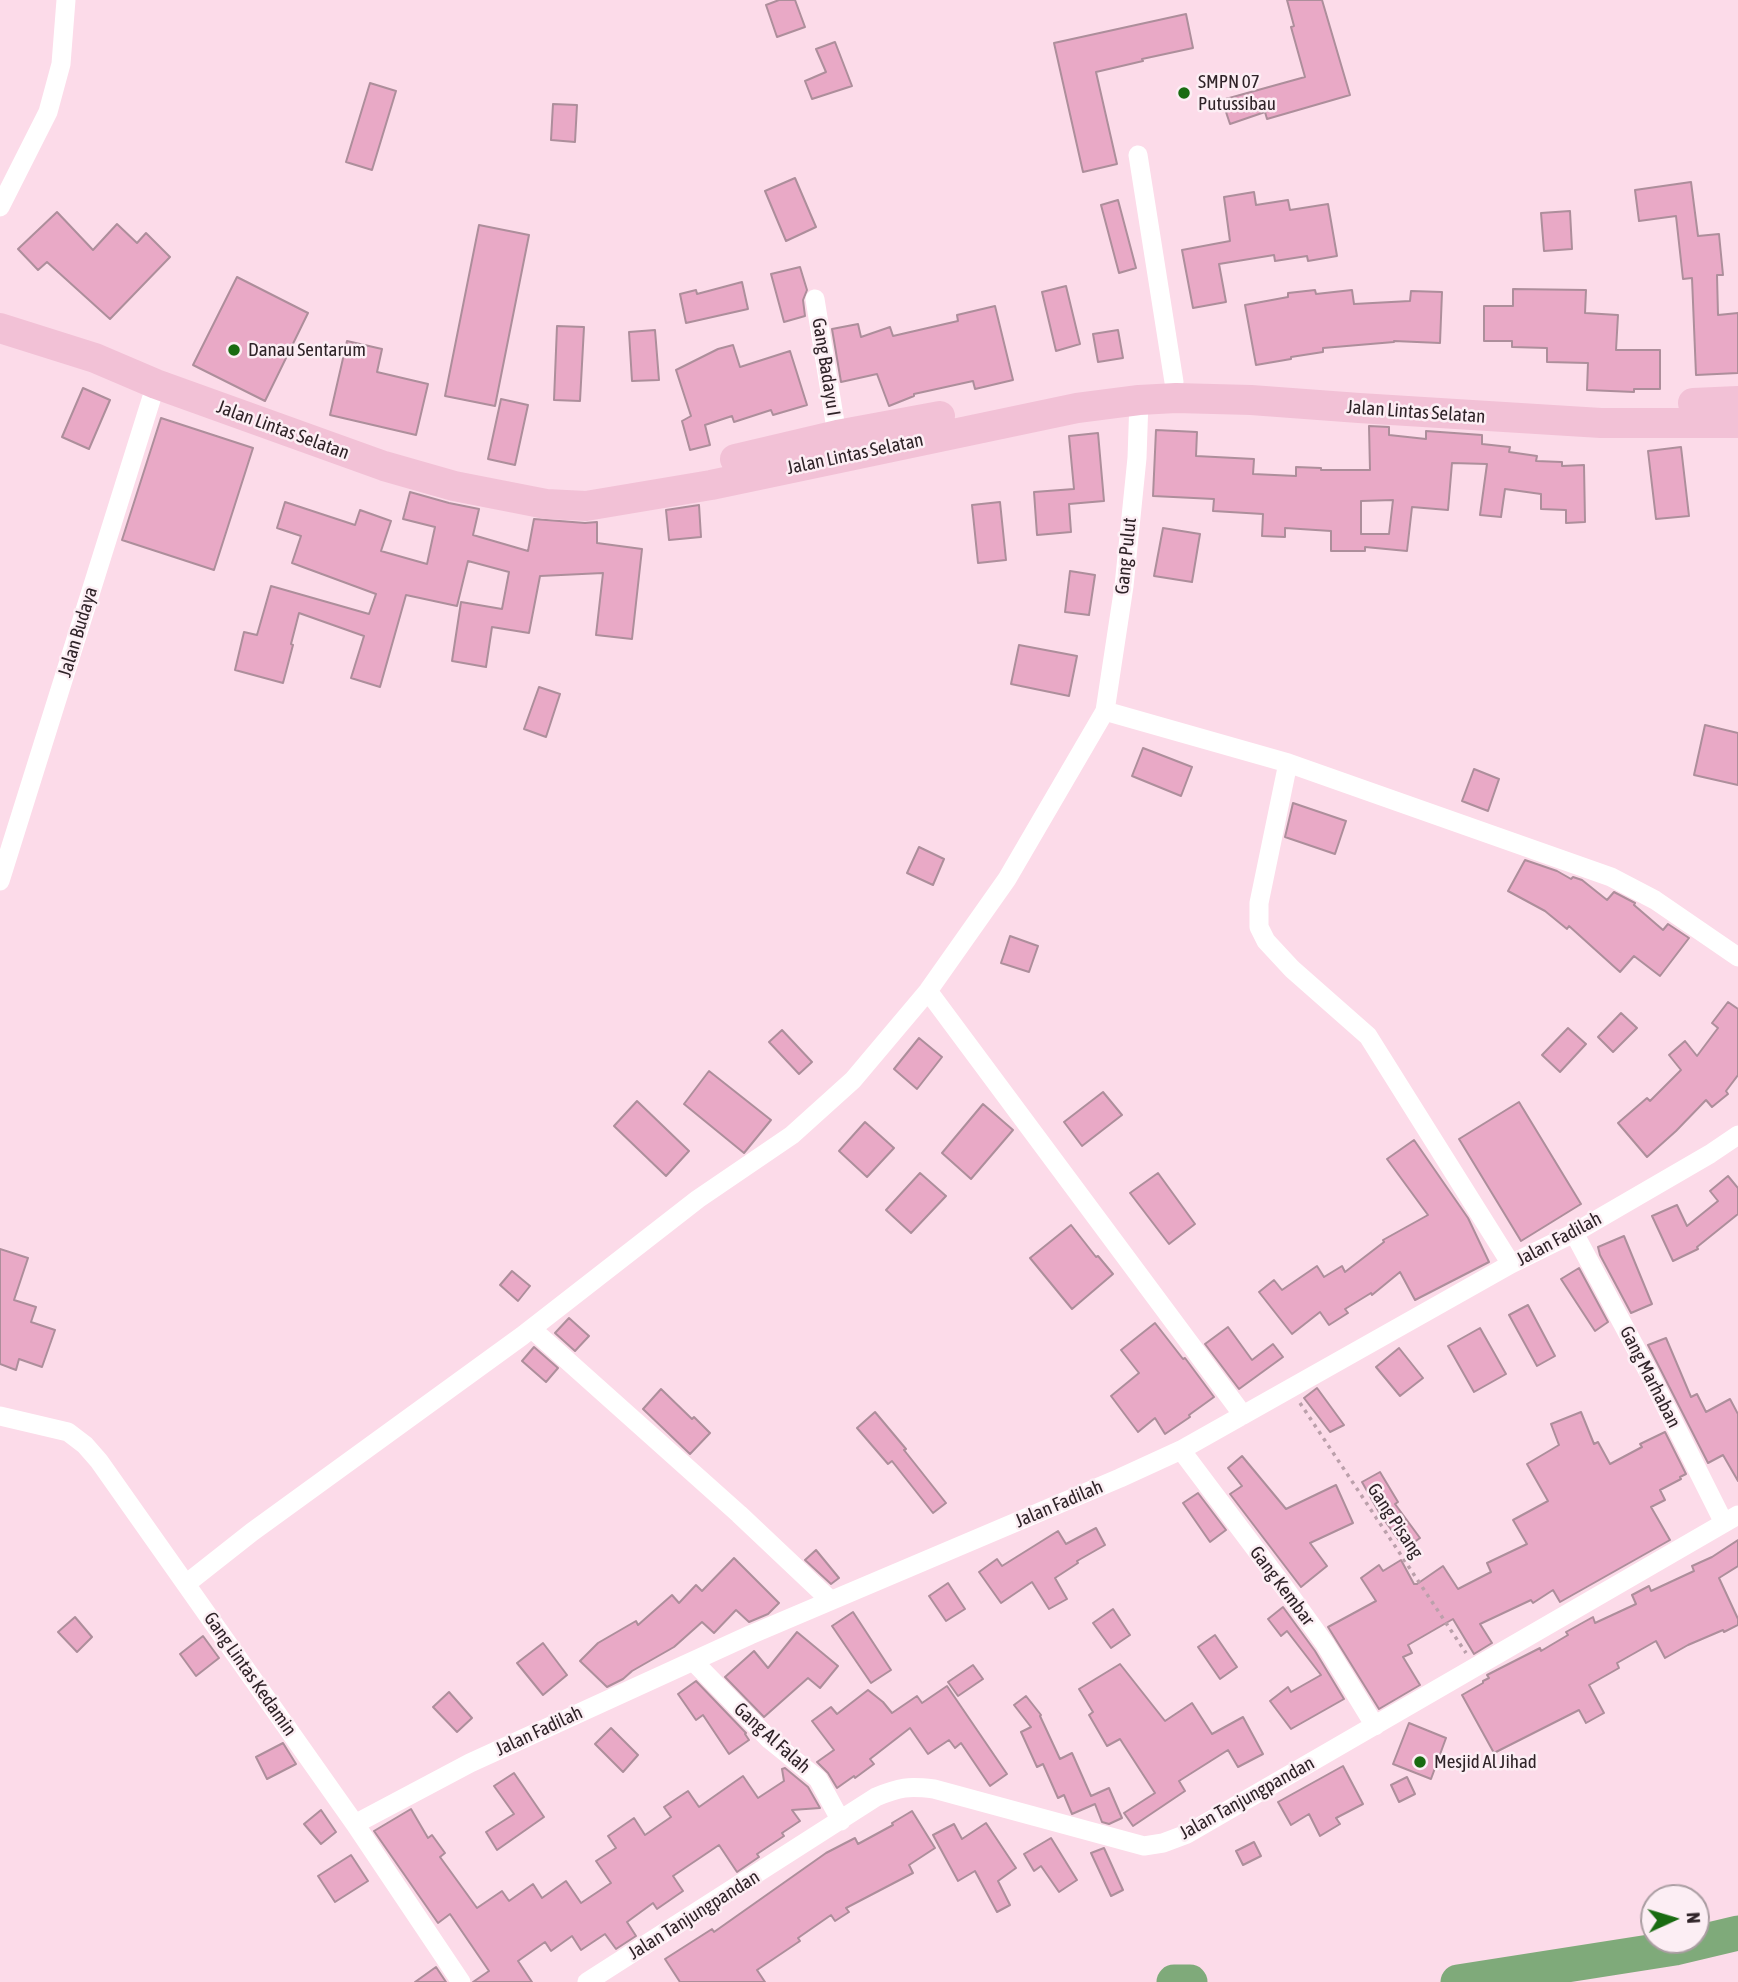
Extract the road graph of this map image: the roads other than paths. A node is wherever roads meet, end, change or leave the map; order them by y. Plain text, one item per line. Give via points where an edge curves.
1 (66, 0) edge
2 (1138, 155) dead end
3 (0, 207) edge
4 (816, 299) dead end
5 (0, 306) edge
6 (0, 327) edge
7 (1174, 382) junction
8 (156, 384) junction
9 (1139, 400) junction
10 (1738, 401) edge
11 (1536, 411) junction
12 (960, 422) junction
13 (1738, 423) edge
14 (837, 435) junction
15 (1105, 711) junction
16 (1288, 763) junction
17 (0, 881) edge
18 (1738, 957) edge
19 (928, 991) junction
20 (1738, 1135) edge
21 (1574, 1233) junction
22 (1511, 1264) junction
23 (532, 1329) junction
24 (1243, 1415) junction
25 (0, 1416) edge
26 (1181, 1450) junction
27 (1731, 1519) edge
28 (186, 1584) junction
29 (830, 1600) junction
30 (694, 1662) junction
31 (1375, 1726) junction
32 (841, 1821) junction
33 (355, 1824) junction
34 (461, 1982) edge
35 (587, 1982) edge

1 - 3 street via 61,64 48,112
2 - 7 street
4 - 14 street, Gang Badayu I
5 - 14 highway, Jalan Lintas Selatan via 386,445 464,468 551,485 631,481
6 - 8 highway, Jalan Lintas Selatan
7 - 11 highway, Jalan Lintas Selatan via 1249,384
7 - 12 highway, Jalan Lintas Selatan via 1072,391
8 - 12 highway, Jalan Lintas Selatan via 384,466 454,486 559,505 586,506 711,485
8 - 17 street, Jalan Budaya
9 - 11 highway, Jalan Lintas Selatan
9 - 12 highway, Jalan Lintas Selatan
9 - 15 street, Gang Pulut via 1125,573
10 - 11 highway, Jalan Lintas Selatan
11 - 13 highway, Jalan Lintas Selatan via 1601,423
12 - 14 highway, Jalan Lintas Selatan
15 - 16 street
15 - 19 street via 1007,878
16 - 18 street via 1611,877 1656,900
16 - 22 street via 1259,903 1259,927 1292,969 1368,1035
19 - 23 street via 853,1080 792,1135 698,1199
19 - 24 street
20 - 21 street, Jalan Fadilah
21 - 22 street, Jalan Fadilah
21 - 27 street, Gang Marhaban
22 - 24 street, Jalan Fadilah
23 - 28 street
23 - 29 street
24 - 26 street, Jalan Fadilah
25 - 28 street, Gang Lintas Kedamin via 68,1432 86,1445
26 - 29 street, Jalan Fadilah
26 - 31 street, Gang Kembar via 1325,1644
27 - 31 street, Jalan Tanjungpandan
28 - 33 street, Gang Lintas Kedamin
29 - 30 street, Jalan Fadilah
30 - 32 street, Gang Al Falah via 770,1740 818,1779
30 - 33 street, Jalan Fadilah via 470,1763
31 - 32 street, Jalan Tanjungpandan via 1163,1843 1144,1846 910,1786 876,1797
32 - 35 street, Jalan Tanjungpandan
33 - 34 street, Gang Lintas Kedamin

